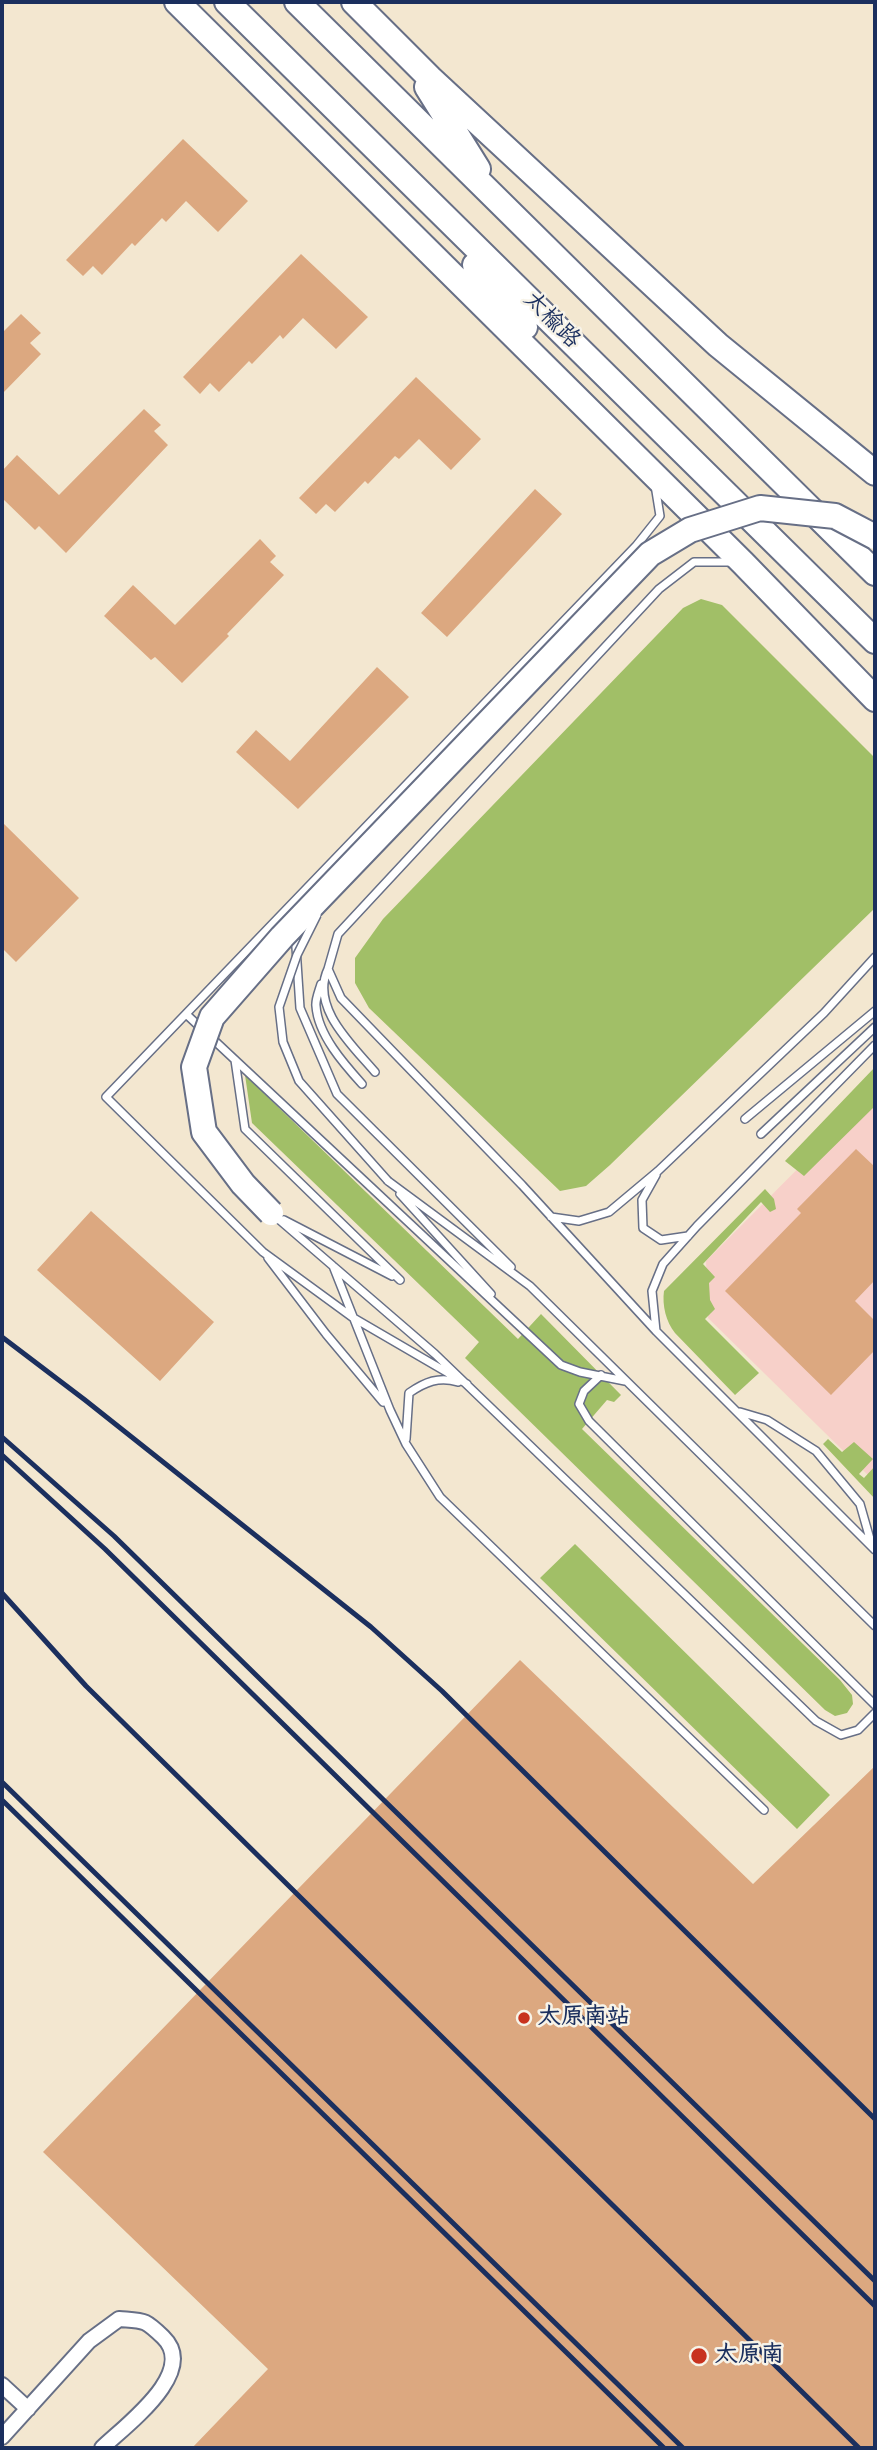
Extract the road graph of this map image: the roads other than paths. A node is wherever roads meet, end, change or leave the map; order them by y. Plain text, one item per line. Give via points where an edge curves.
1 (177, 2) edge
2 (227, 2) edge
3 (297, 2) edge
4 (354, 2) edge
5 (407, 56) junction
6 (405, 177) junction
7 (501, 205) junction
8 (599, 420) junction
9 (653, 473) junction
10 (875, 473) edge
11 (875, 537) edge
12 (743, 563) junction
13 (875, 573) edge
14 (875, 641) edge
15 (875, 699) edge
16 (331, 886) junction
17 (293, 903) junction
18 (875, 957) edge
19 (328, 969) junction
20 (322, 981) junction
21 (875, 1011) edge
22 (187, 1014) junction
23 (875, 1027) edge
24 (875, 1045) edge
25 (234, 1059) junction
26 (375, 1072) dead end
27 (362, 1084) dead end
28 (745, 1119) dead end
29 (761, 1134) dead end
30 (658, 1171) junction
31 (388, 1181) junction
32 (271, 1213) junction
33 (551, 1217) junction
34 (688, 1236) junction
35 (263, 1252) junction
36 (333, 1266) junction
37 (530, 1286) junction
38 (352, 1317) junction
39 (656, 1331) junction
40 (529, 1335) junction
41 (601, 1375) junction
42 (627, 1382) junction
43 (467, 1384) junction
44 (390, 1410) junction
45 (737, 1411) junction
46 (406, 1444) junction
47 (874, 1548) edge
48 (875, 1626) edge
49 (875, 1705) edge
50 (875, 1715) edge
51 (764, 1810) dead end
52 (2, 2385) edge
53 (28, 2409) junction
54 (2, 2437) edge
55 (102, 2448) edge

1 - 8 highway
2 - 6 highway, 太榆路
3 - 7 highway, 太榆路
4 - 5 highway
5 - 7 highway
5 - 10 highway via 718,345
6 - 8 highway
6 - 14 highway, 太榆路
7 - 13 highway, 太榆路
8 - 9 highway
9 - 12 highway
9 - 17 lane via 660,516 636,546
11 - 16 highway, bridge via 835,516 760,508 690,530 650,554
12 - 15 highway
12 - 19 lane via 694,562 659,589 338,934
16 - 31 lane, bridge via 297,955 279,1007 283,1042 299,1081
16 - 32 highway, bridge via 212,1017 194,1067 204,1132
17 - 22 lane
17 - 37 lane via 300,1008 337,1094
18 - 30 lane via 824,1013
19 - 20 lane
19 - 33 lane via 341,998
20 - 26 lane via 325,1001 339,1029
20 - 27 lane via 315,1005 324,1030 337,1056
21 - 28 lane
22 - 25 lane
22 - 35 lane via 106,1097
23 - 29 lane
24 - 34 lane
25 - 32 lane via 245,1129 400,1280
25 - 40 lane
30 - 33 lane via 609,1212 579,1221
30 - 34 lane via 642,1200 643,1228 661,1240
31 - 37 lane
31 - 40 lane
32 - 36 lane
33 - 39 lane
34 - 39 lane via 663,1264 652,1291
35 - 38 lane
35 - 44 lane
36 - 38 lane
36 - 43 lane
37 - 42 lane
38 - 43 lane
38 - 44 lane
39 - 45 lane
40 - 41 lane via 561,1365
41 - 42 lane
41 - 49 lane via 584,1391 579,1404 589,1421
42 - 48 lane
43 - 46 lane via 449,1379 426,1381 409,1393
43 - 50 lane via 816,1721 841,1735 858,1730
44 - 46 lane
45 - 47 lane
45 - 47 lane via 767,1420 816,1451 860,1504
46 - 51 lane via 440,1497
52 - 53 street
53 - 54 street
53 - 55 street via 89,2341 120,2319 146,2321 170,2344 170,2375 166,2385

